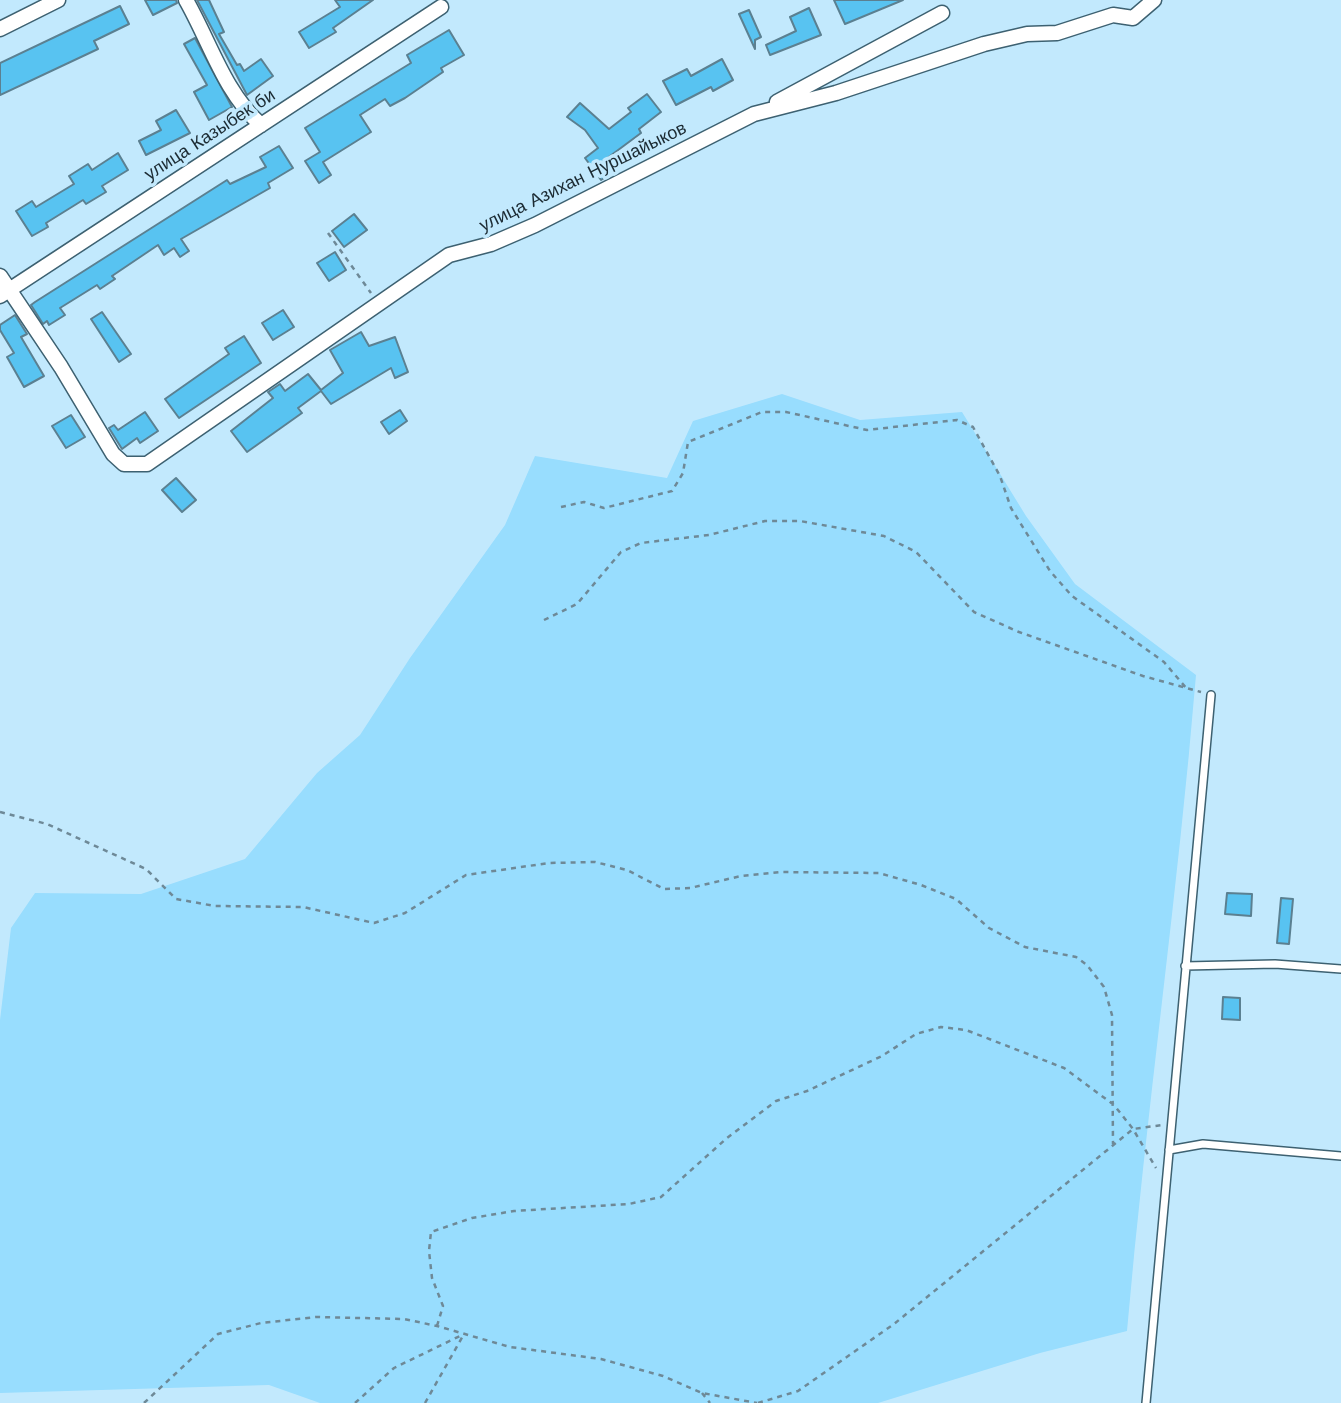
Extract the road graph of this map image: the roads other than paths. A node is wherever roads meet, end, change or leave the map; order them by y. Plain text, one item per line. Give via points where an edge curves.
1 (58, 0) edge
2 (186, 0) edge
3 (1154, 0) edge
4 (441, 7) dead end
5 (942, 13) dead end
6 (0, 29) edge
7 (754, 114) junction
8 (261, 125) junction
9 (0, 276) edge
10 (5, 293) edge
11 (1211, 695) road end
12 (1185, 966) junction
13 (1341, 969) edge
14 (1169, 1150) junction
15 (1341, 1156) edge
16 (1146, 1403) edge

1 - 6 street
2 - 8 street via 216,63
3 - 7 street, улица Азихан Нуршайыков via 1133,18 1113,15 1057,33 984,44 836,93
4 - 8 street, улица Казыбек би
5 - 7 street
7 - 10 street, улица Азихан Нуршайыков via 535,225 449,256 147,464 124,464 113,454 61,367
8 - 10 street, улица Казыбек би
9 - 10 street, улица Азихан Нуршайыков
11 - 12 lane
12 - 13 lane via 1275,964
12 - 14 lane
14 - 15 lane via 1203,1144
14 - 16 lane

